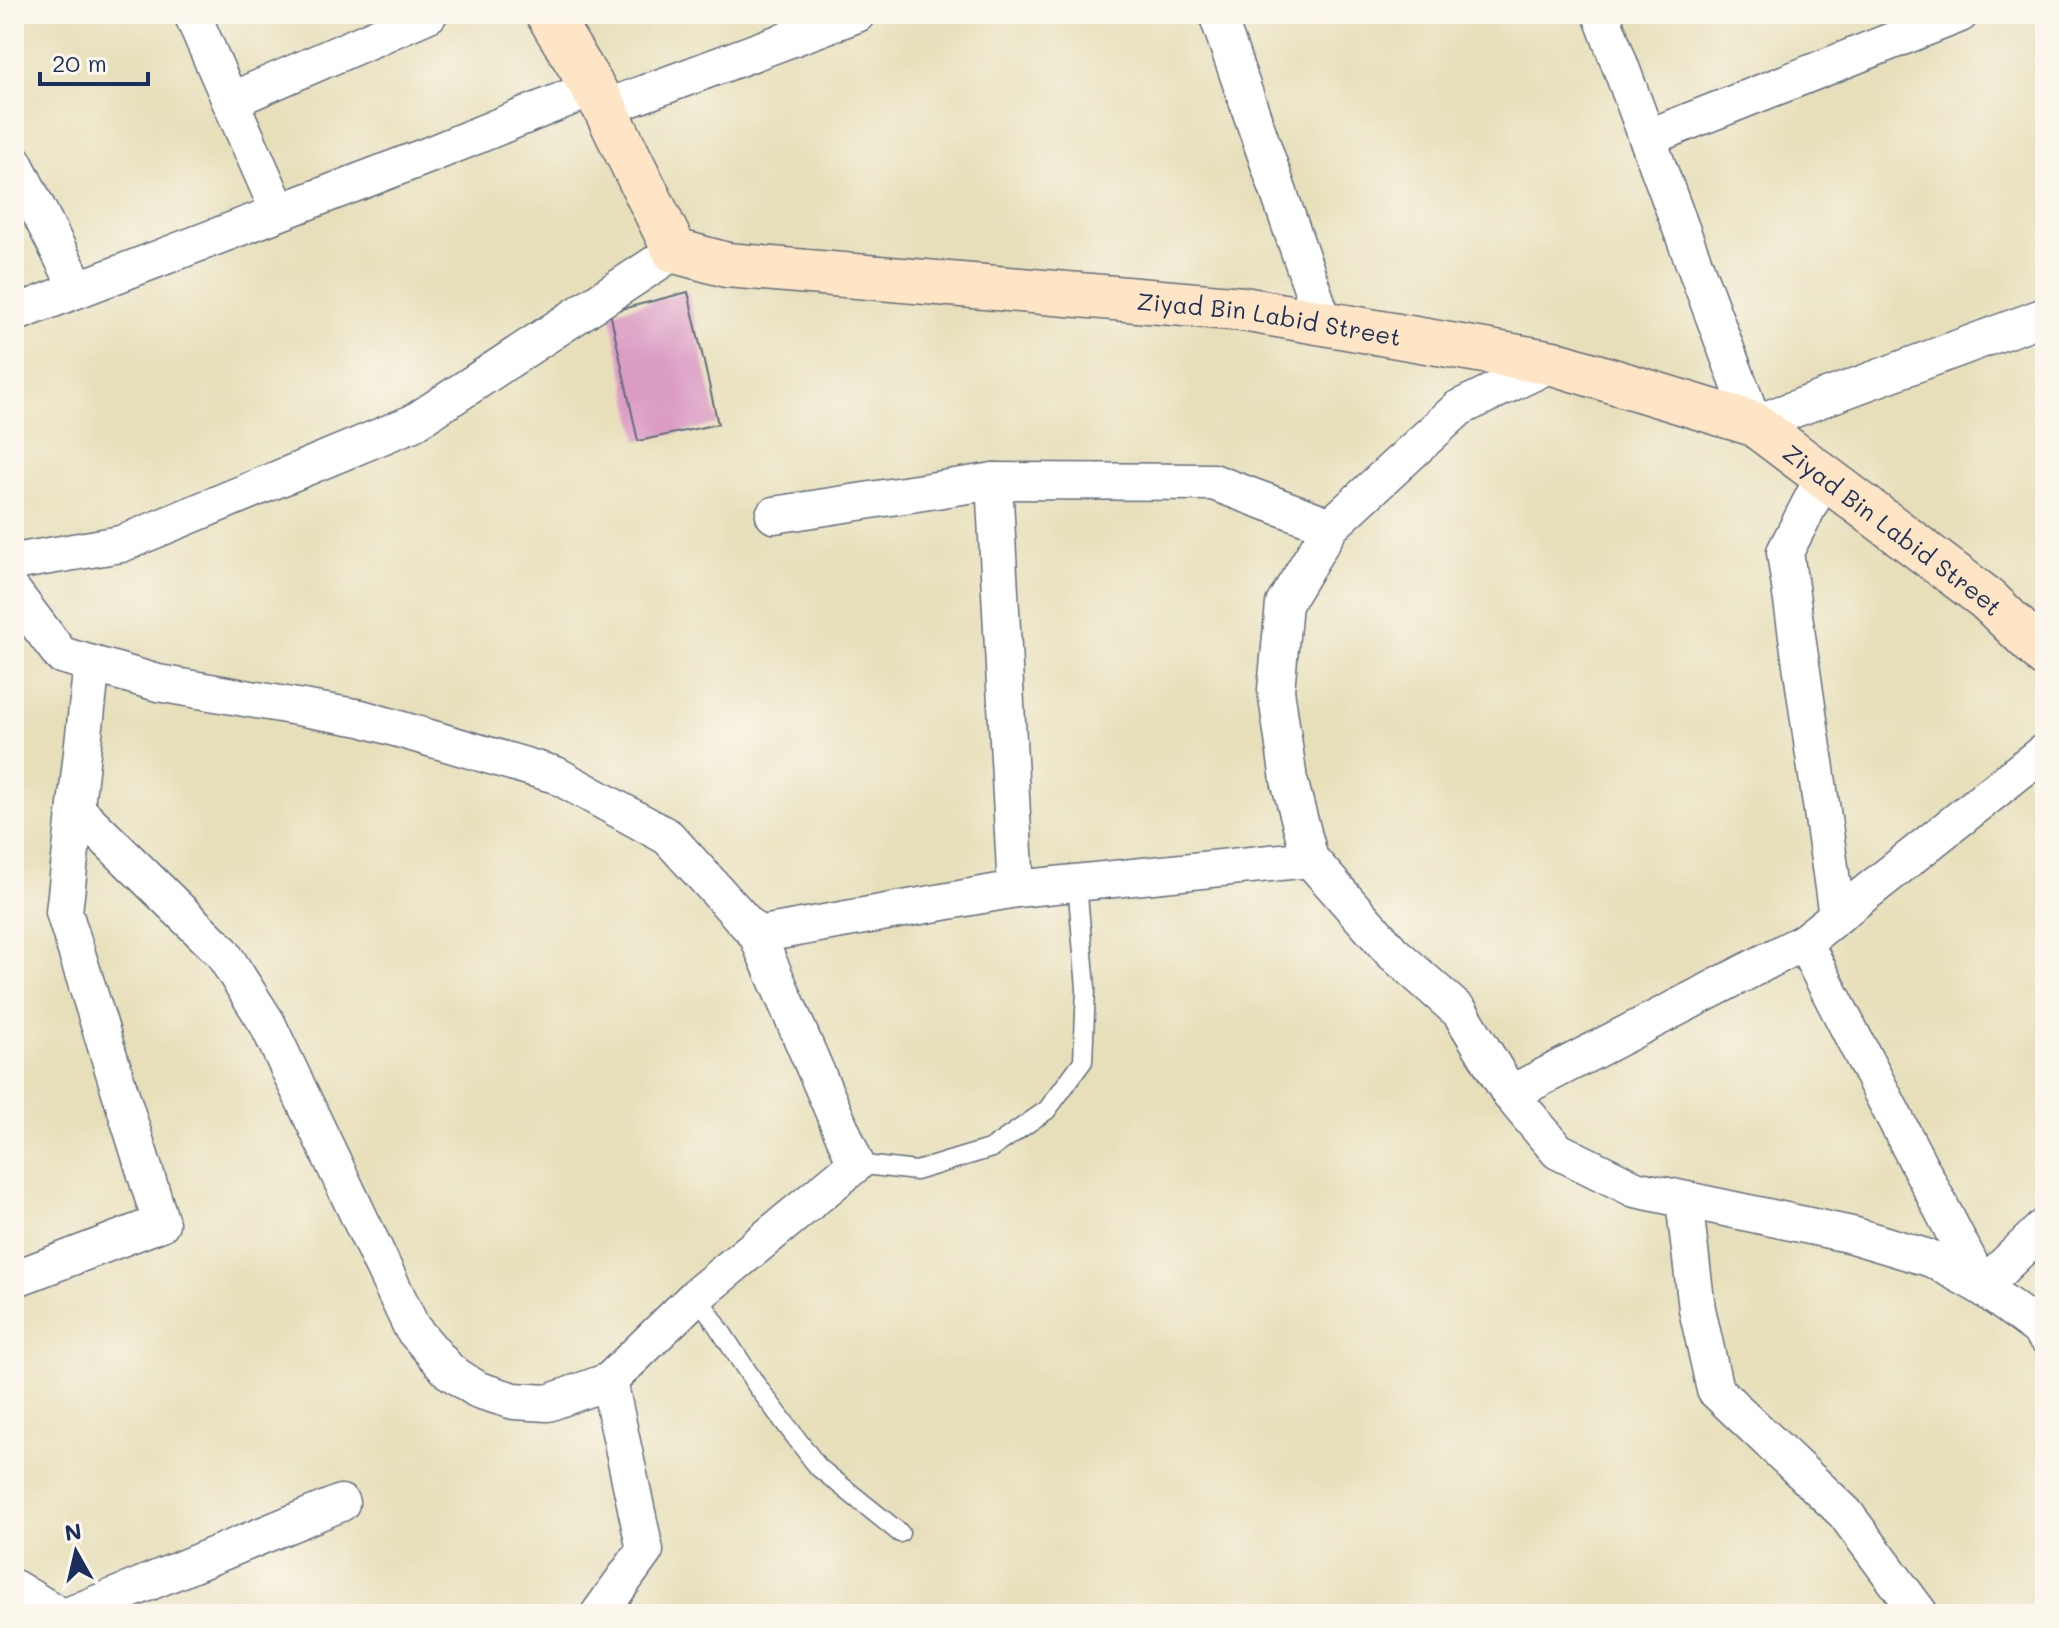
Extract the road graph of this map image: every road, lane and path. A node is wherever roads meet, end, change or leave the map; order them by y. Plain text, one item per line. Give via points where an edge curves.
1 (192, 14) edge
2 (429, 14) edge
3 (548, 14) edge
4 (857, 14) edge
5 (1217, 14) edge
6 (1601, 14) edge
7 (1960, 14) edge
8 (599, 98) junction
9 (230, 101) junction
10 (1647, 138) junction
11 (14, 162) edge
12 (279, 212) junction
13 (675, 251) junction
14 (78, 289) junction
15 (14, 314) edge
16 (2045, 316) edge
17 (1324, 323) junction
18 (1553, 363) junction
19 (1754, 424) junction
20 (1824, 476) junction
21 (994, 481) junction
22 (774, 515) dead end
23 (1331, 526) junction
24 (14, 562) edge
25 (14, 593) edge
26 (2045, 655) edge
27 (92, 664) junction
28 (2045, 751) edge
29 (76, 809) junction
30 (1310, 859) junction
31 (1077, 883) junction
32 (1016, 889) junction
33 (1837, 916) junction
34 (757, 935) junction
35 (1804, 942) junction
36 (1510, 1094) junction
37 (856, 1164) junction
38 (1684, 1200) junction
39 (2045, 1226) edge
40 (14, 1279) edge
41 (1982, 1287) junction
42 (697, 1295) junction
43 (2045, 1336) edge
44 (609, 1381) junction
45 (341, 1503) dead end
46 (900, 1533) dead end
47 (14, 1588) edge
48 (57, 1614) edge
49 (72, 1614) edge
50 (599, 1614) edge
51 (1920, 1614) edge

1 - 9 street
2 - 9 street
3 - 8 main road
4 - 8 street
5 - 17 street
6 - 10 street
7 - 10 street
8 - 12 street
8 - 13 main road
9 - 12 street
10 - 19 street
11 - 14 street
12 - 14 street
13 - 17 main road, Ziyad Bin Labid Street via 727,265 1243,309
13 - 24 street via 413,423 121,544
14 - 15 street
16 - 19 street
17 - 18 main road, Ziyad Bin Labid Street
18 - 19 main road, Ziyad Bin Labid Street
18 - 23 street via 1459,408
19 - 20 main road, Ziyad Bin Labid Street
20 - 26 main road, Ziyad Bin Labid Street via 1987,599
20 - 33 street via 1785,552
21 - 22 street
21 - 23 street via 1213,482
21 - 32 street
23 - 30 street via 1284,604 1276,690 1289,780
25 - 27 street via 61,655
27 - 29 street
27 - 34 street via 158,683 361,718 556,775 668,837
28 - 33 street
29 - 40 street via 64,912 161,1223
29 - 44 street via 222,952 244,984 412,1328 449,1371 478,1390 514,1401 548,1403
30 - 31 street
30 - 36 street via 1392,952 1460,1012
31 - 32 street
31 - 37 lane via 1086,988 1083,1061 1047,1110 992,1148 916,1171
32 - 34 street
33 - 35 street
34 - 37 street
35 - 36 street
35 - 41 street
36 - 38 street via 1558,1151 1635,1189
37 - 42 street
38 - 41 street via 1852,1235 1932,1259
38 - 51 street via 1697,1309 1715,1390 1845,1513
39 - 41 street
41 - 43 street
42 - 44 street
42 - 46 lane via 818,1467
44 - 50 street via 645,1550
45 - 49 street
47 - 48 street

